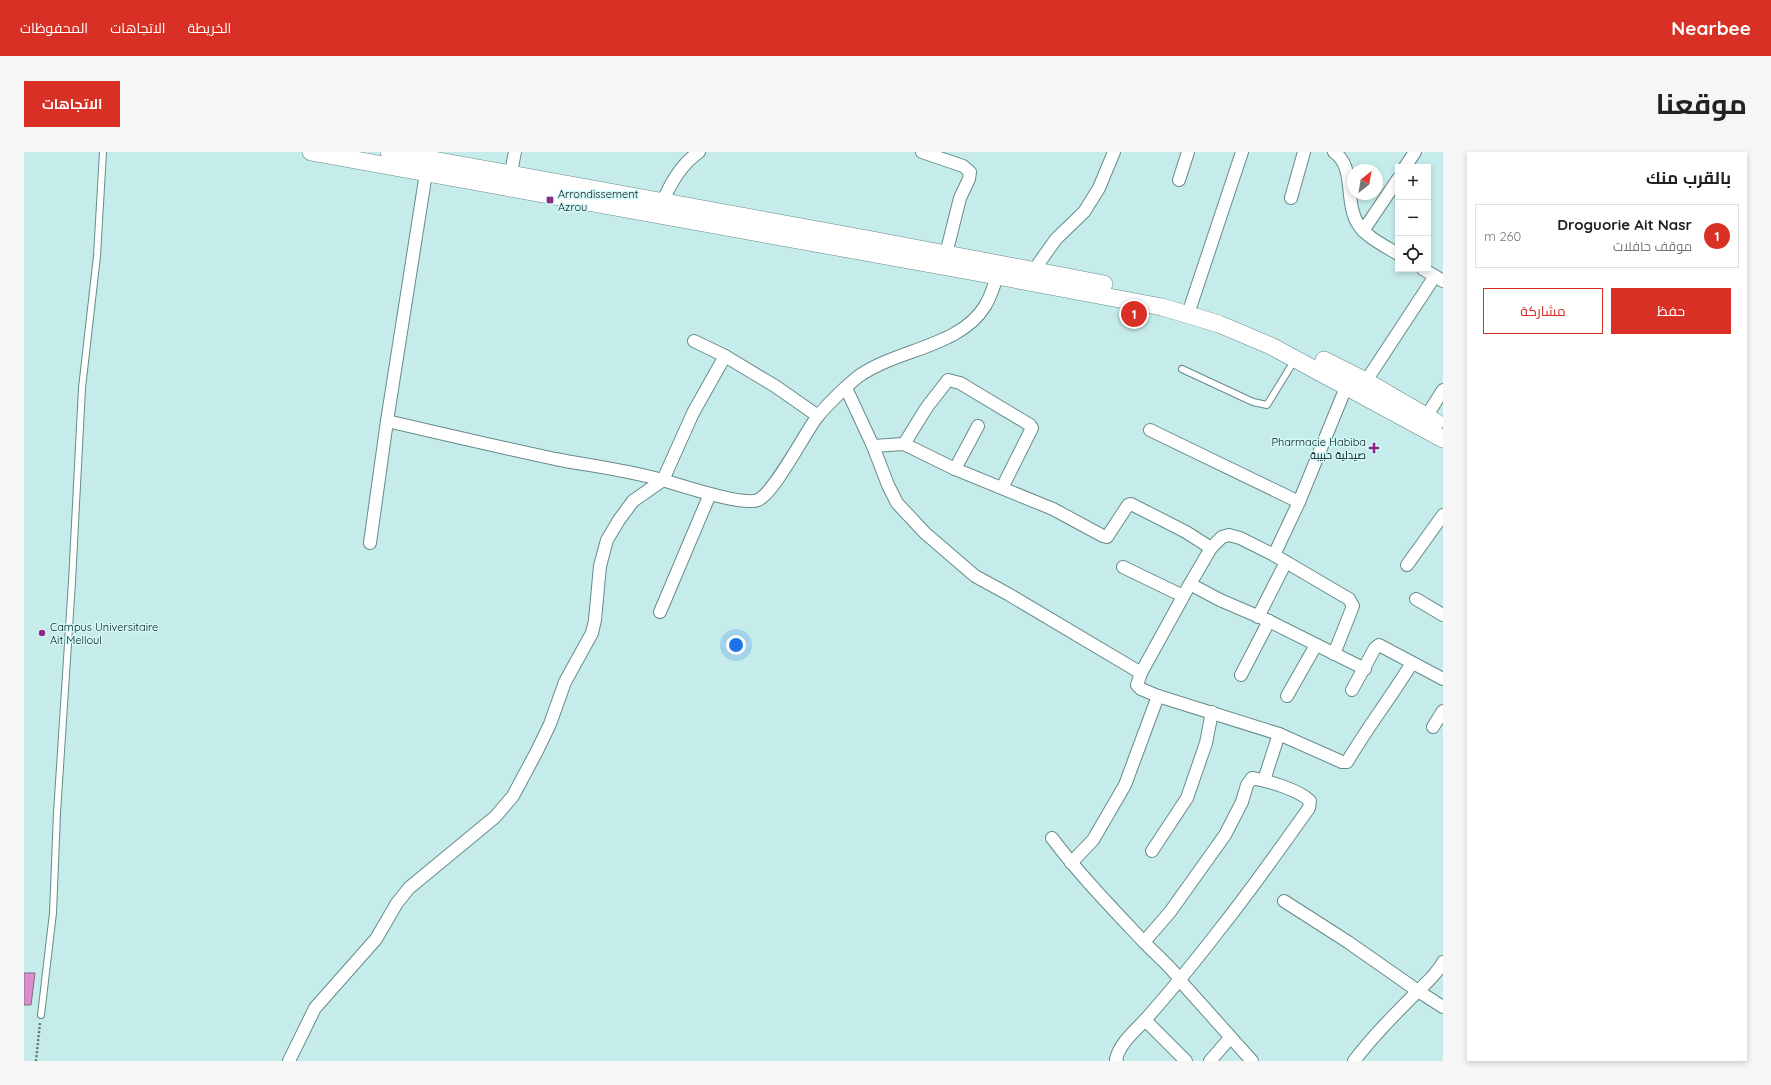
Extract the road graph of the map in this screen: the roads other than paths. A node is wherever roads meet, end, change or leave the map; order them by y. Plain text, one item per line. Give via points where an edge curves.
1 (103, 152) edge
2 (311, 152) edge
3 (389, 152) edge
4 (515, 152) edge
5 (700, 152) edge
6 (922, 152) edge
7 (1114, 152) edge
8 (1188, 152) edge
9 (1242, 152) edge
10 (1304, 152) edge
11 (1334, 152) edge
12 (1415, 152) edge
13 (328, 153) edge
14 (1407, 164) edge
15 (426, 173) junction
16 (1179, 180) dead end
17 (509, 181) junction
18 (1395, 183) edge
19 (1291, 198) dead end
20 (660, 208) junction
21 (1363, 231) junction
22 (1395, 252) edge
23 (946, 254) junction
24 (999, 270) junction
25 (1428, 272) edge
26 (1030, 275) junction
27 (1439, 279) edge
28 (1191, 305) junction
29 (694, 341) dead end
30 (725, 356) junction
31 (1296, 358) junction
32 (1182, 369) dead end
33 (1354, 380) junction
34 (846, 388) junction
35 (1443, 390) edge
36 (818, 416) junction
37 (1426, 417) junction
38 (387, 421) junction
39 (978, 426) dead end
40 (1443, 426) edge
41 (1150, 430) dead end
42 (1443, 439) edge
43 (904, 444) junction
44 (873, 446) junction
45 (955, 469) junction
46 (663, 480) junction
47 (1002, 488) junction
48 (710, 494) junction
49 (1299, 502) junction
50 (1443, 515) edge
51 (370, 543) dead end
52 (1211, 548) junction
53 (1274, 555) junction
54 (1286, 562) junction
55 (1406, 565) dead end
56 (1123, 567) dead end
57 (1190, 584) junction
58 (1183, 596) junction
59 (1416, 599) dead end
60 (660, 612) dead end
61 (1443, 615) edge
62 (1258, 617) junction
63 (1270, 621) junction
64 (1316, 645) junction
65 (1334, 654) junction
66 (1412, 663) junction
67 (1365, 669) junction
68 (1140, 673) junction
69 (1241, 675) dead end
70 (1443, 679) edge
71 (1352, 690) dead end
72 (1158, 696) junction
73 (1287, 696) dead end
74 (1443, 711) edge
75 (1212, 712) junction
76 (1433, 727) dead end
77 (1279, 734) junction
78 (1264, 780) junction
79 (1052, 838) dead end
80 (1152, 851) dead end
81 (1071, 863) junction
82 (1284, 901) dead end
83 (1144, 942) junction
84 (1443, 962) edge
85 (1179, 978) junction
86 (1418, 991) junction
87 (1443, 1006) edge
88 (41, 1015) road end
89 (1144, 1020) junction
90 (1230, 1038) junction
91 (289, 1061) edge
92 (1117, 1061) edge
93 (1186, 1061) edge
94 (1210, 1061) edge
95 (1252, 1061) edge
96 (1354, 1061) edge

1 - 88 lane via 97,256 82,388 53,913
2 - 13 main road
3 - 17 main road
4 - 17 street
5 - 20 street via 685,164 676,176
6 - 23 street via 963,166 970,172 960,198
7 - 26 street via 1099,188 1084,212 1056,239
8 - 16 street
9 - 28 street
10 - 19 street
11 - 21 street via 1344,162 1353,216
12 - 14 street
13 - 15 main road
15 - 17 main road
15 - 38 street
17 - 20 main road
18 - 21 street
20 - 23 main road
20 - 24 main road
21 - 22 street
23 - 24 main road
24 - 26 main road
24 - 34 street via 986,305 975,319 955,334 884,362 859,376
25 - 27 street
26 - 28 main road via 1132,290
26 - 31 main road via 1192,316 1245,334
27 - 33 street
28 - 33 main road via 1259,329 1309,352
29 - 30 street
30 - 36 street
30 - 46 street via 693,413
31 - 32 lane via 1267,405 1253,402
31 - 33 main road
33 - 37 main road
33 - 42 main road
33 - 49 street
34 - 36 street
34 - 44 street
35 - 37 street
36 - 48 street via 772,486 760,499 753,501
37 - 40 main road
38 - 46 street via 505,449
38 - 51 street
39 - 45 street
41 - 49 street
43 - 44 street
43 - 45 street
43 - 47 street via 927,407 948,380 960,383 1032,428
44 - 68 street via 897,503 924,533 975,576
45 - 47 street
46 - 48 street
46 - 91 street via 634,501 607,540 600,566 592,633 565,682 553,718 513,796 495,817 409,888 376,939 315,1008
47 - 52 street via 1053,509 1107,537 1130,504 1186,532
48 - 60 street
49 - 53 street
50 - 55 street
52 - 53 street via 1222,537 1229,535
52 - 57 street
53 - 54 street
54 - 62 street
54 - 65 street via 1349,599 1353,606
56 - 58 street
57 - 58 street
57 - 62 street
58 - 68 street
59 - 61 street
62 - 63 street
63 - 64 street
63 - 69 street
64 - 65 street
64 - 73 street
65 - 67 street
66 - 67 street via 1379,645
66 - 70 street
66 - 77 street via 1347,762
67 - 71 street
68 - 72 street via 1137,685
72 - 75 street
72 - 81 street via 1125,785 1093,840
74 - 76 street
75 - 77 street
75 - 80 street via 1206,743 1187,798
77 - 78 street
78 - 83 street via 1252,778 1249,781 1242,802 1225,835 1170,912
78 - 85 street via 1305,796 1310,801 1309,808 1221,928
79 - 81 street
81 - 83 street
82 - 86 street
83 - 85 street
84 - 86 street via 1428,984
85 - 89 street
85 - 90 street
86 - 87 street
86 - 96 street via 1380,1029
89 - 92 street via 1117,1053
89 - 93 street
90 - 94 street
90 - 95 street

